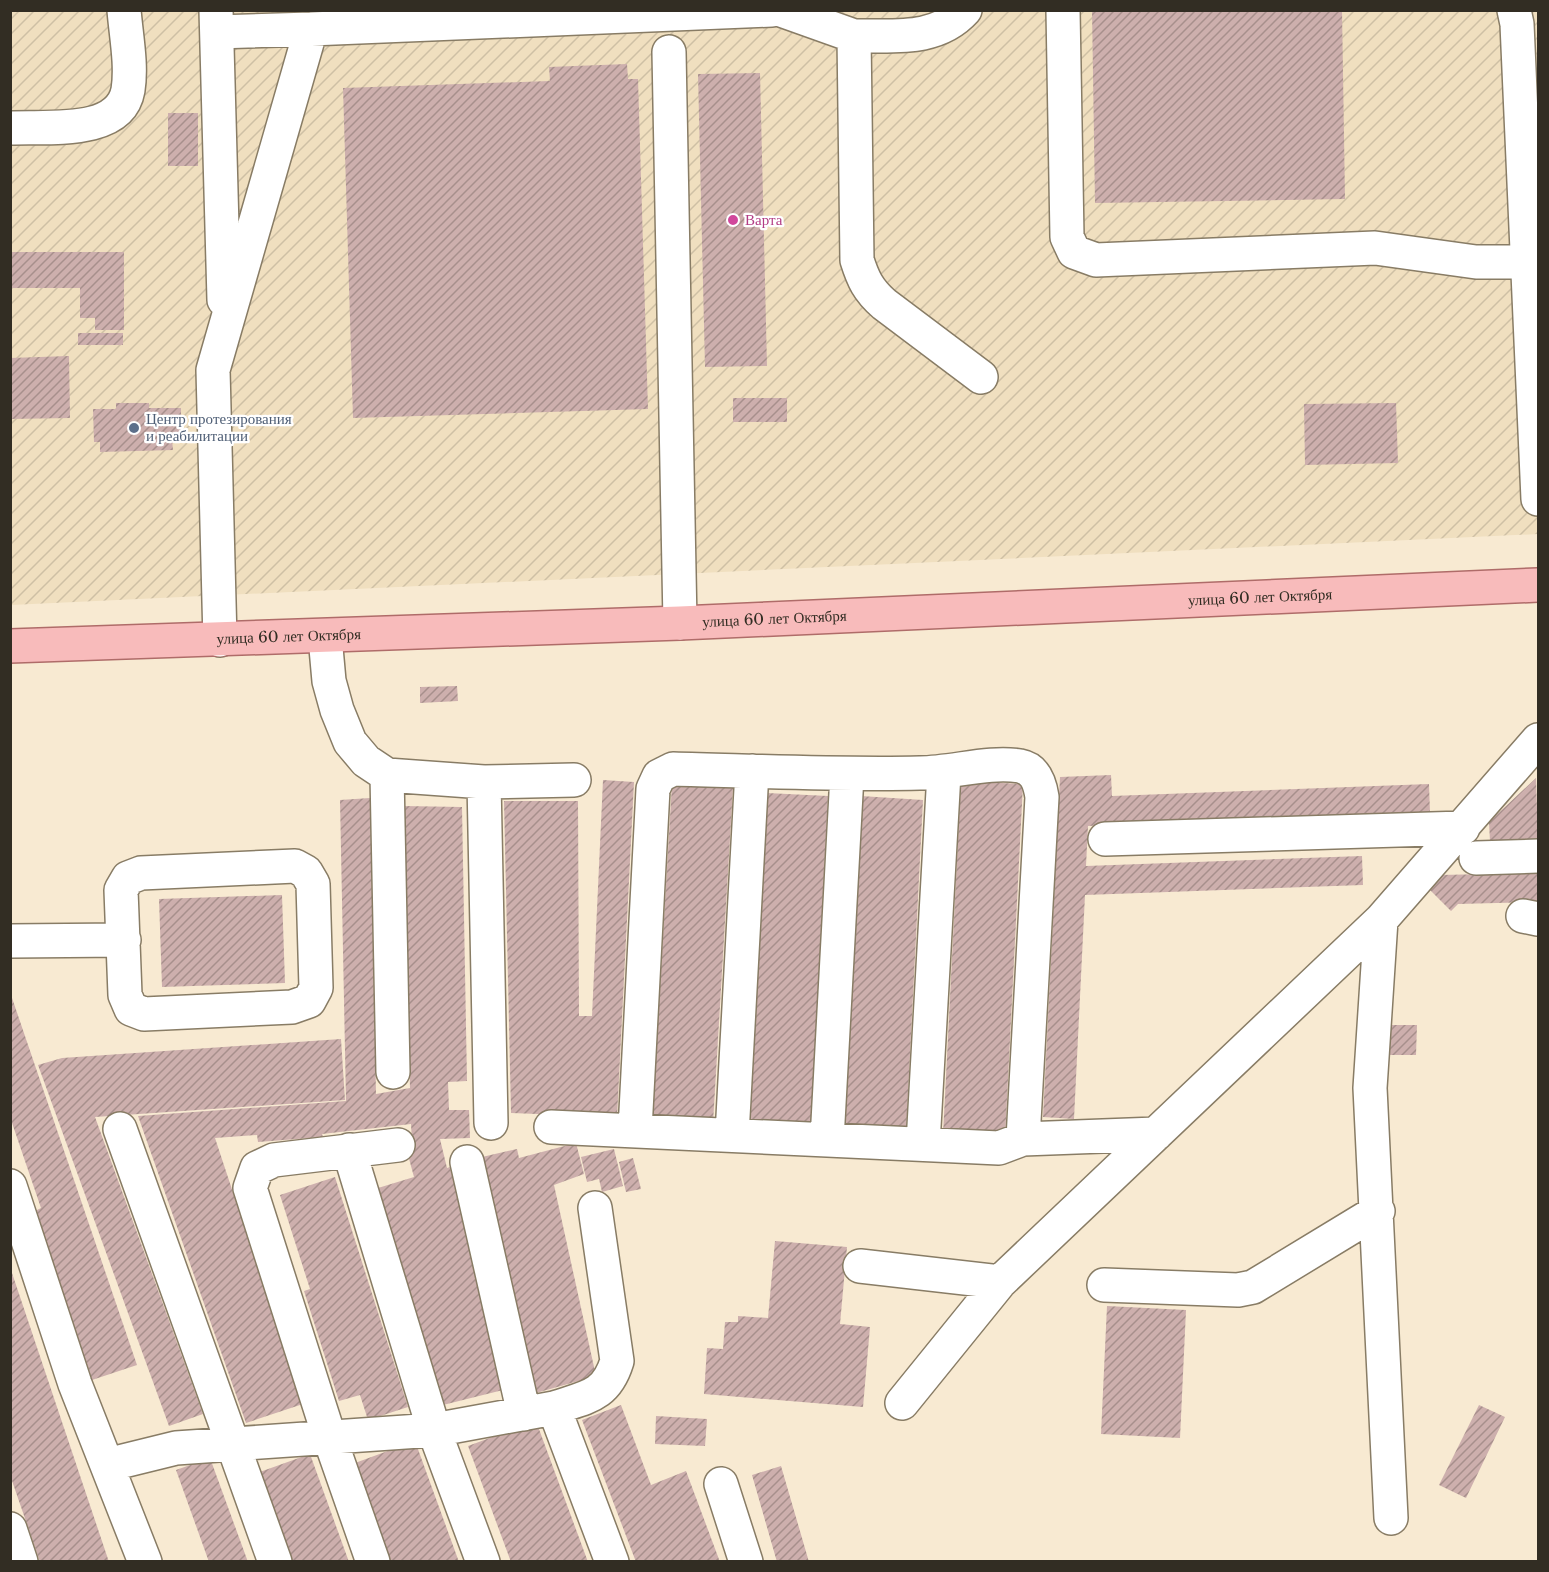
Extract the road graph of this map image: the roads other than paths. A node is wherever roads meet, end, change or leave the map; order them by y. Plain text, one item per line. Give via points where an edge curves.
1 (124, 10) edge
2 (772, 10) edge
3 (781, 10) edge
4 (965, 10) edge
5 (1064, 10) edge
6 (1514, 10) edge
7 (565, 14) edge
8 (216, 21) edge
9 (311, 29) junction
10 (854, 36) junction
11 (669, 52) dead end
12 (10, 128) edge
13 (1528, 262) junction
14 (225, 330) junction
15 (981, 377) dead end
16 (1539, 499) edge
17 (1539, 585) edge
18 (680, 623) junction
19 (325, 637) junction
20 (220, 640) junction
21 (10, 646) edge
22 (1539, 740) edge
23 (752, 771) junction
24 (944, 773) junction
25 (387, 775) junction
26 (847, 775) junction
27 (574, 780) dead end
28 (484, 782) junction
29 (1463, 828) junction
30 (1105, 839) dead end
31 (1539, 856) edge
32 (1476, 858) dead end
33 (1381, 920) junction
34 (124, 940) junction
35 (10, 941) edge
36 (393, 1072) dead end
37 (491, 1123) dead end
38 (551, 1127) dead end
39 (120, 1129) dead end
40 (635, 1130) junction
41 (1156, 1134) junction
42 (732, 1135) junction
43 (1023, 1139) junction
44 (827, 1140) junction
45 (923, 1144) junction
46 (398, 1145) dead end
47 (349, 1150) junction
48 (467, 1162) dead end
49 (10, 1186) edge
50 (595, 1208) dead end
51 (1378, 1211) junction
52 (860, 1266) dead end
53 (1000, 1282) junction
54 (1104, 1285) dead end
55 (902, 1403) dead end
56 (539, 1411) junction
57 (434, 1430) junction
58 (330, 1439) junction
59 (234, 1443) junction
60 (107, 1465) junction
61 (721, 1484) dead end
62 (1391, 1518) dead end
63 (10, 1529) edge
64 (21, 1562) edge
65 (145, 1562) edge
66 (275, 1562) edge
67 (373, 1562) edge
68 (483, 1562) edge
69 (612, 1562) edge
70 (746, 1562) edge

1 - 12 lane via 128,88 124,105 114,116 99,123
2 - 7 lane
3 - 10 lane
4 - 10 lane via 931,33
5 - 13 lane via 1067,237 1074,252 1096,260 1375,248 1483,262
6 - 13 lane via 1518,24
7 - 9 lane
8 - 9 lane
8 - 14 lane
9 - 14 lane
10 - 15 lane via 857,260 863,279 870,292
11 - 18 lane
13 - 16 lane
14 - 20 lane via 213,370
17 - 18 main road, улица 60 лет Октября
18 - 19 main road, улица 60 лет Октября
19 - 20 main road, улица 60 лет Октября
19 - 25 lane via 329,681 350,742 366,761
20 - 21 main road, улица 60 лет Октября
22 - 29 lane
23 - 26 lane
23 - 40 lane via 673,769 659,776 653,789
23 - 42 lane
24 - 26 lane
24 - 43 lane via 1023,766 1040,783
24 - 45 lane
25 - 28 lane
25 - 36 lane
26 - 44 lane
27 - 28 lane
28 - 37 lane
29 - 30 lane
29 - 33 lane
31 - 32 lane
33 - 41 lane
33 - 51 lane via 1370,1088
34 - 34 lane via 125,995 131,1009 144,1014 292,1007 309,1001 316,988 313,884 306,872 295,866 141,873 128,878 121,890
34 - 35 lane
38 - 40 lane
39 - 59 lane
40 - 42 lane
41 - 43 lane
41 - 53 lane
42 - 44 lane
43 - 45 lane via 999,1148
44 - 45 lane
46 - 47 lane
47 - 57 lane
47 - 58 lane via 273,1160 257,1168 250,1188
48 - 56 lane
49 - 60 lane via 75,1384
50 - 56 lane via 617,1361 612,1377 599,1393
51 - 54 lane via 1253,1287 1238,1290
51 - 62 lane
52 - 53 lane
53 - 55 lane
56 - 57 lane
56 - 69 lane
57 - 58 lane
57 - 68 lane
58 - 59 lane
58 - 67 lane
59 - 60 lane via 176,1448
59 - 66 lane
60 - 65 lane
61 - 70 lane
63 - 64 lane

